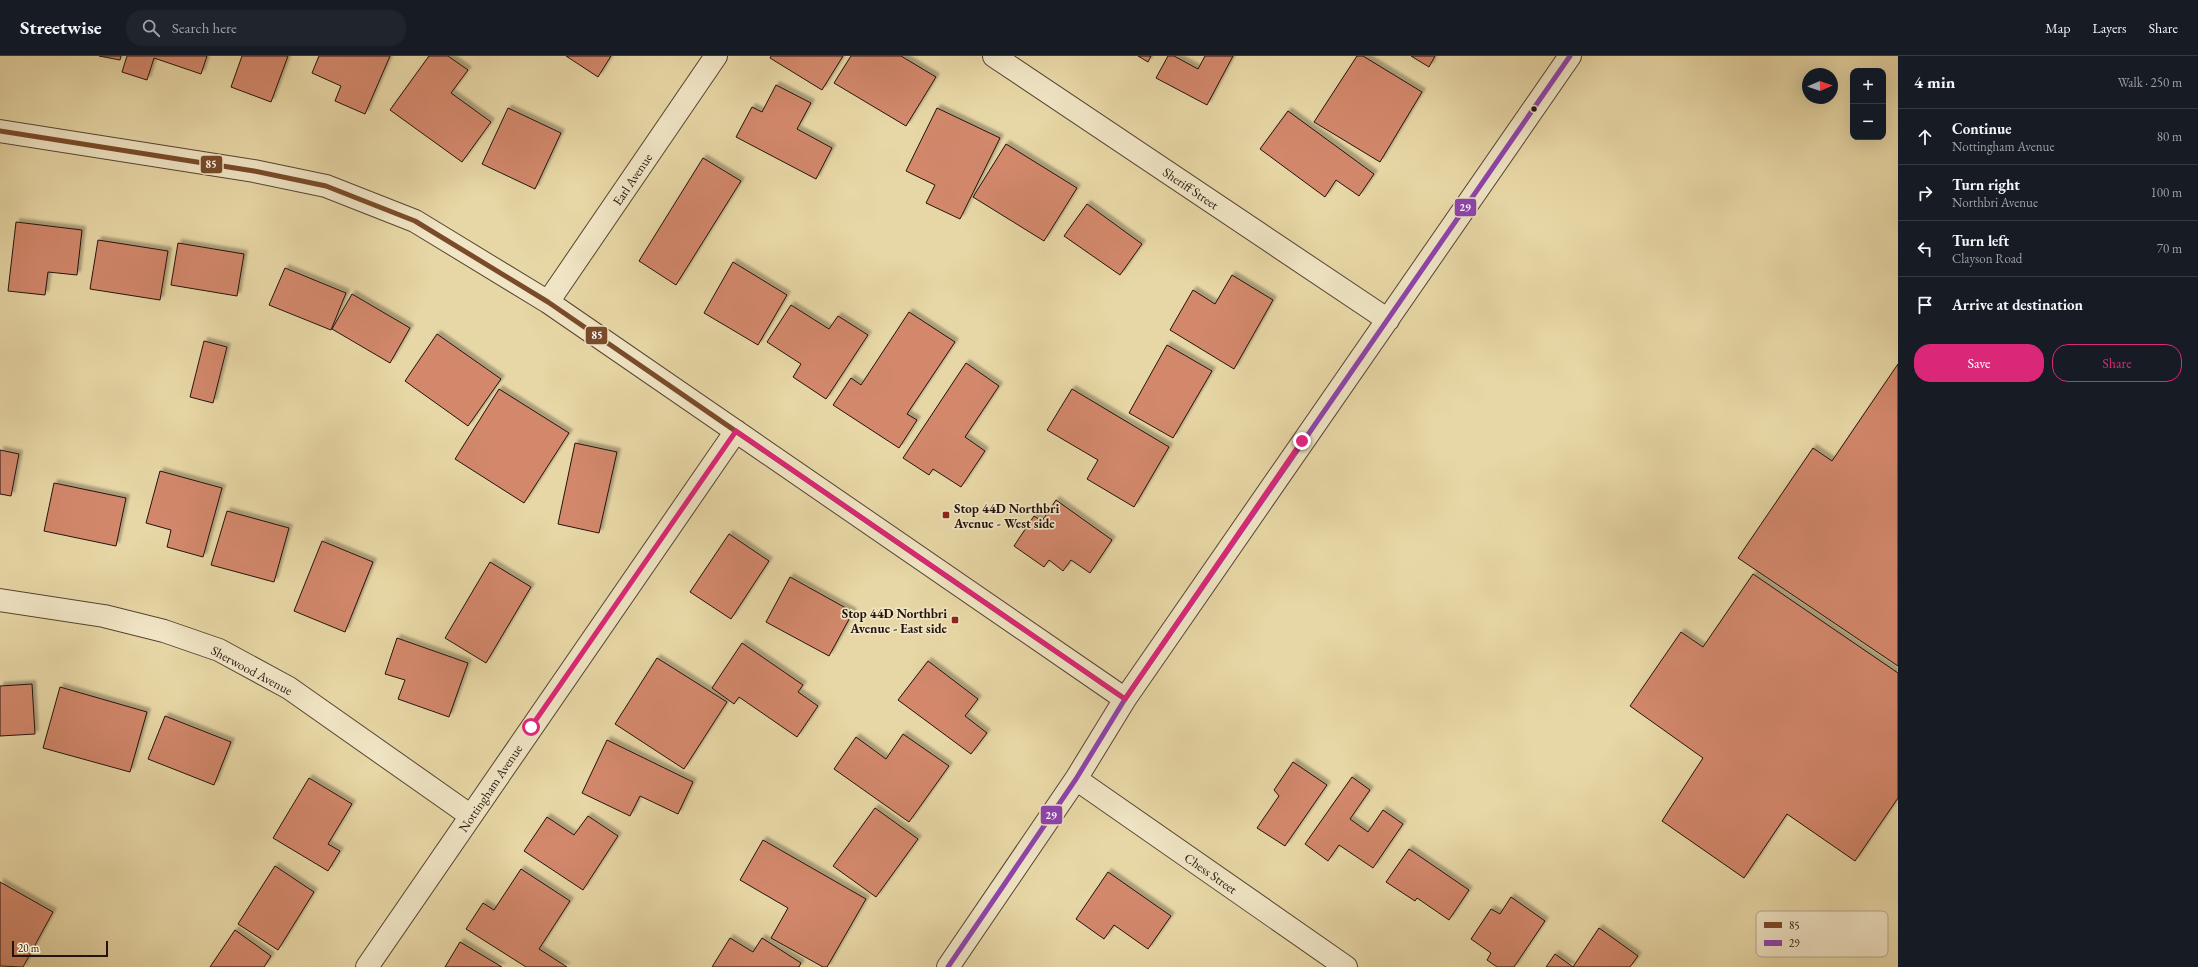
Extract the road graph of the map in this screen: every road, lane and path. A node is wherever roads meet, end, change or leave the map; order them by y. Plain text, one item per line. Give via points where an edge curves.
1 (716, 56) edge
2 (995, 56) edge
3 (1570, 56) edge
4 (0, 131) edge
5 (548, 302) junction
6 (1388, 320) junction
7 (736, 431) junction
8 (0, 600) edge
9 (1125, 699) junction
10 (1076, 779) junction
11 (470, 816) junction
12 (367, 967) edge
13 (948, 967) edge
14 (1346, 967) edge

1 - 5 street, Earl Avenue
2 - 6 street, Sheriff Street
3 - 6 street
4 - 5 street via 254,171 326,186 415,220
5 - 7 street
6 - 9 street
7 - 9 street
7 - 11 street, Nottingham Avenue
8 - 11 street, Sherwood Avenue via 104,616 164,631 219,650 289,688
9 - 10 street
10 - 13 street
10 - 14 street, Chess Street
11 - 12 street, Nottingham Avenue

